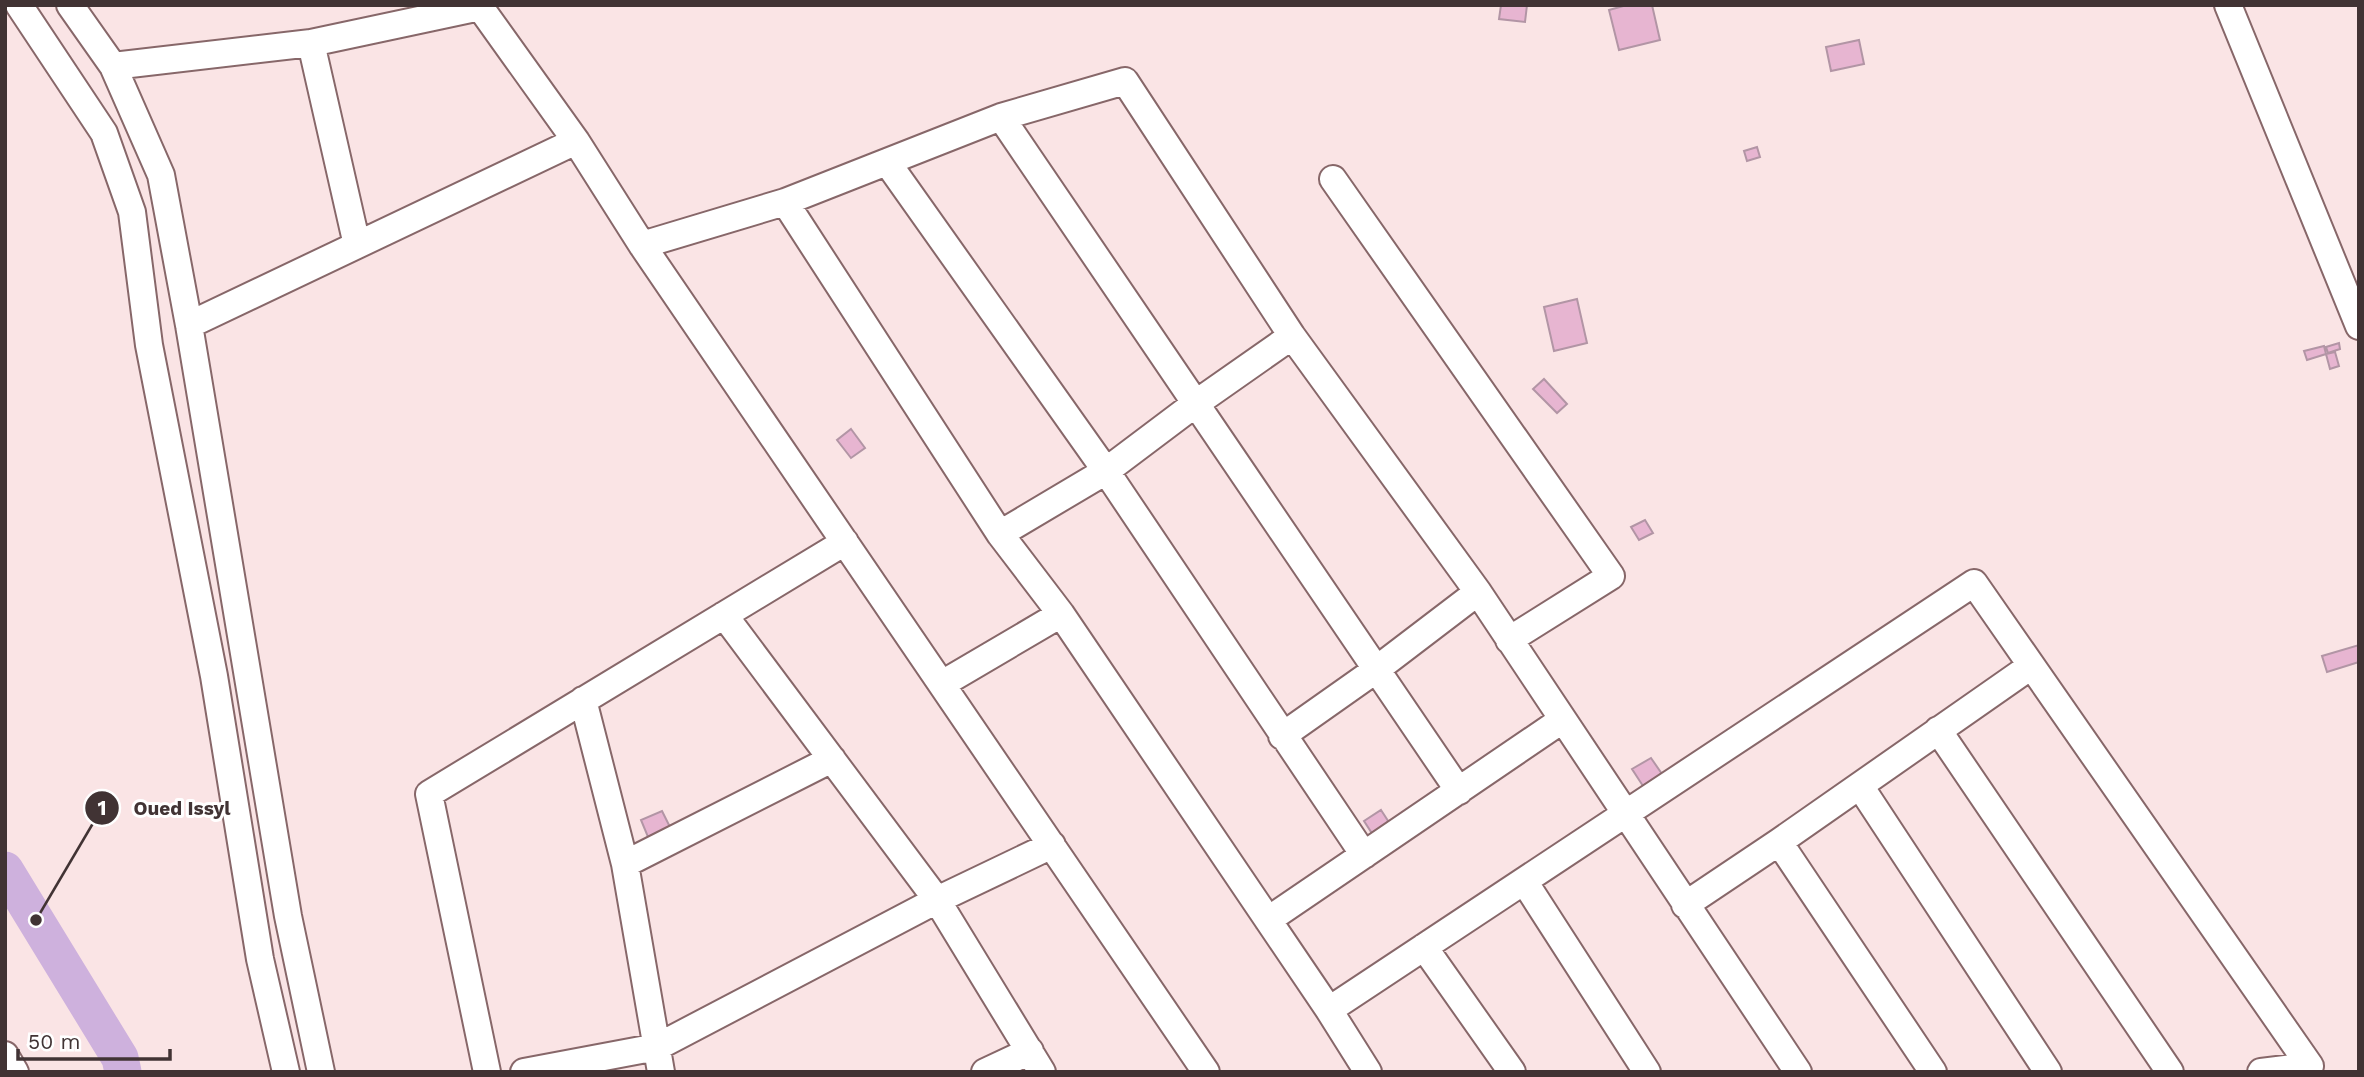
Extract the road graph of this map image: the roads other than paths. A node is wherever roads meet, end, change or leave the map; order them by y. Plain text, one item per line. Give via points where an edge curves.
1 (19, 5) edge
2 (71, 5) edge
3 (2228, 5) edge
4 (486, 6) edge
5 (311, 43) junction
6 (113, 66) junction
7 (1001, 117) junction
8 (576, 141) junction
9 (887, 162) junction
10 (1333, 178) dead end
11 (785, 202) junction
12 (642, 244) junction
13 (357, 245) junction
14 (189, 326) junction
15 (2359, 326) edge
16 (1292, 335) junction
17 (1195, 404) junction
18 (1107, 471) junction
19 (1000, 534) junction
20 (845, 542) junction
21 (1478, 592) junction
22 (1061, 614) junction
23 (724, 615) junction
24 (1509, 640) junction
25 (2031, 666) junction
26 (1377, 669) junction
27 (942, 684) junction
28 (583, 700) junction
29 (1562, 720) junction
30 (1938, 730) junction
31 (1282, 736) junction
32 (832, 760) junction
33 (1860, 786) junction
34 (1459, 791) junction
35 (1625, 814) junction
36 (1779, 842) junction
37 (1052, 845) junction
38 (1364, 855) junction
39 (625, 864) junction
40 (1524, 881) junction
41 (937, 900) junction
42 (1685, 905) junction
43 (1268, 920) junction
44 (1424, 947) junction
45 (1329, 1010) junction
46 (5, 1055) edge
47 (659, 1059) edge
48 (1036, 1061) edge
49 (15, 1072) edge
50 (286, 1072) edge
51 (321, 1072) edge
52 (487, 1072) edge
53 (524, 1072) edge
54 (985, 1072) edge
55 (1206, 1072) edge
56 (1368, 1072) edge
57 (1512, 1072) edge
58 (1647, 1072) edge
59 (1798, 1072) edge
60 (1933, 1072) edge
61 (2048, 1072) edge
62 (2170, 1072) edge
63 (2261, 1072) edge

1 - 50 street via 104,133 132,212 149,345 214,676 260,959
2 - 6 street
3 - 15 street
4 - 5 street
4 - 8 street
5 - 6 street
5 - 13 street
6 - 14 street via 161,175
7 - 9 street
7 - 16 street via 1125,81
7 - 17 street
8 - 12 street
8 - 13 street
9 - 11 street
9 - 18 street
10 - 24 street via 1611,576
11 - 12 street
11 - 19 street
12 - 20 street
13 - 14 street
14 - 51 street via 288,916
16 - 17 street
16 - 21 street
17 - 18 street
17 - 26 street
18 - 19 street
18 - 31 street
19 - 22 street
20 - 23 street
20 - 27 street
21 - 24 street
21 - 26 street
22 - 27 street
22 - 43 street
23 - 28 street
23 - 32 street
24 - 29 street
25 - 30 street
25 - 35 street via 1974,583
25 - 63 street via 2310,1066
26 - 31 street
26 - 34 street
27 - 37 street
28 - 39 street
28 - 52 street via 429,794
29 - 34 street
29 - 35 street
30 - 33 street
30 - 62 street
31 - 38 street
32 - 39 street
32 - 41 street
33 - 36 street
33 - 61 street
34 - 38 street
35 - 40 street
35 - 42 street
36 - 42 street
36 - 60 street
37 - 41 street
37 - 55 street
38 - 43 street
39 - 47 street
40 - 44 street
40 - 58 street
41 - 47 street
41 - 48 street
42 - 59 street
43 - 45 street
44 - 45 street
44 - 57 street
45 - 56 street
46 - 49 street
47 - 53 street
48 - 54 street

